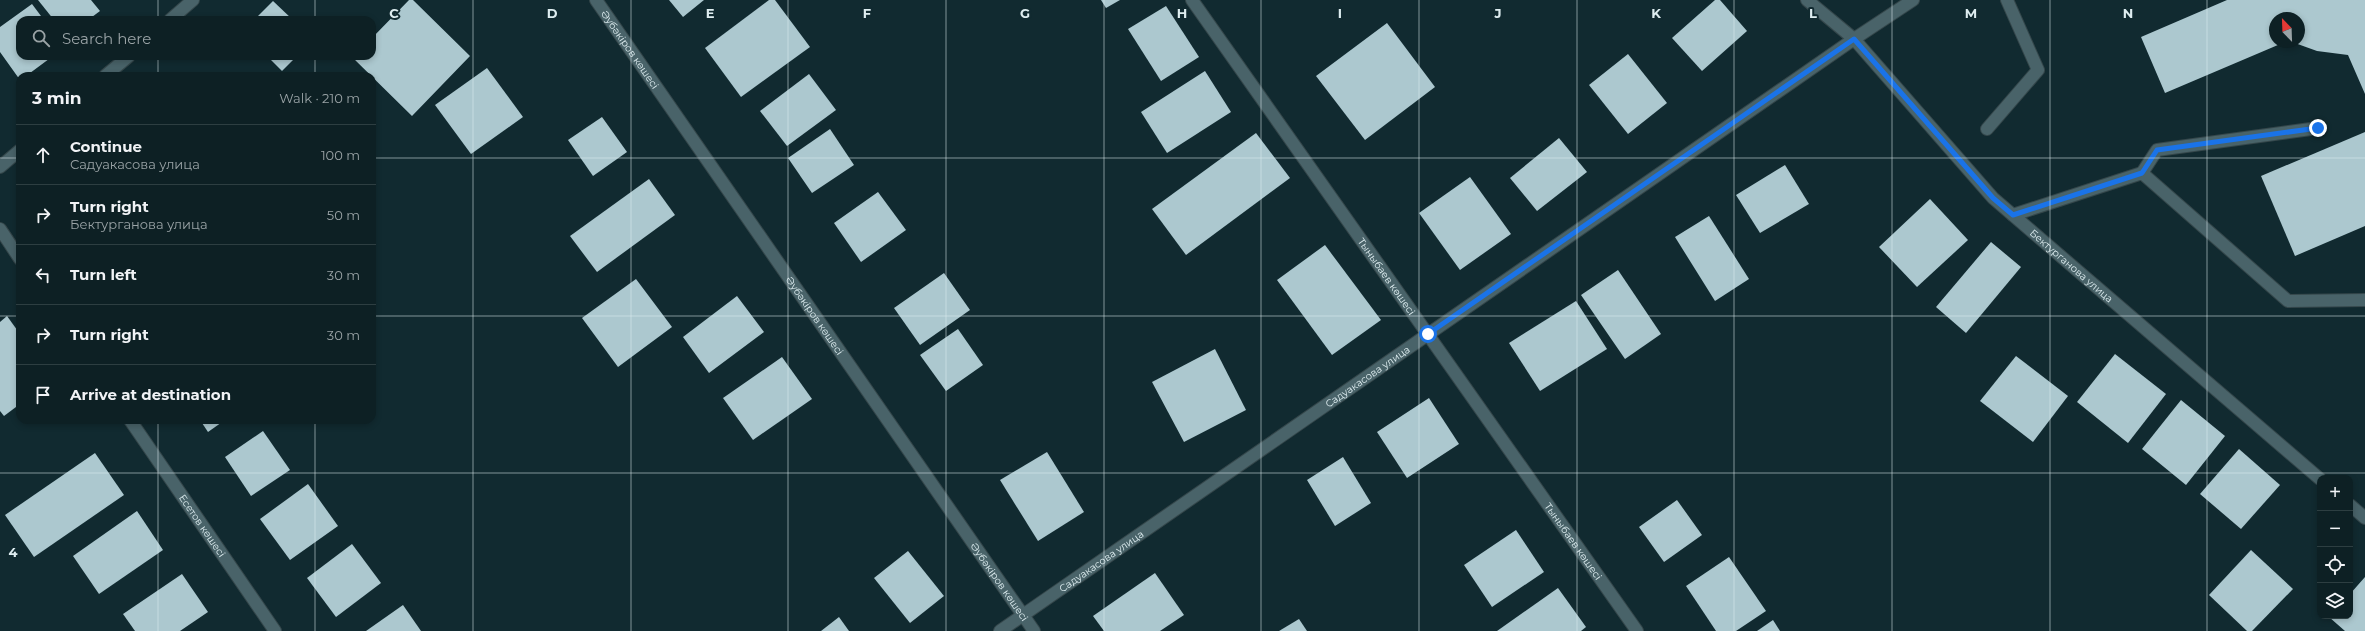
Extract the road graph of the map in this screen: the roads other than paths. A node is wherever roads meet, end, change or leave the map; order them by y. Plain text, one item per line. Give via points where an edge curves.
1 (193, 0) edge
2 (596, 0) edge
3 (1192, 0) edge
4 (1807, 0) edge
5 (1913, 0) edge
6 (2007, 0) edge
7 (175, 16) edge
8 (1854, 39) junction
9 (124, 60) edge
10 (111, 72) edge
11 (2318, 128) dead end
12 (1987, 129) dead end
13 (16, 153) edge
14 (0, 167) edge
15 (2142, 173) junction
16 (2013, 215) junction
17 (0, 229) edge
18 (16, 253) edge
19 (2365, 300) edge
20 (1428, 334) junction
21 (133, 424) edge
22 (2317, 476) edge
23 (2353, 508) edge
24 (2365, 518) edge
25 (1024, 615) junction
26 (275, 631) edge
27 (1000, 631) edge
28 (1034, 631) edge
29 (1638, 631) edge

1 - 7 street
2 - 25 street, Әубәкіров көшесі
3 - 20 street, Тыныбаев көшесі
4 - 8 street, Бектурганова улица
5 - 8 street, Садуакасова улица
6 - 12 street via 2038,70
8 - 16 street, Бектурганова улица via 1993,198
8 - 20 street, Садуакасова улица
9 - 10 street
11 - 15 street via 2157,150
13 - 14 street
15 - 16 street
15 - 19 street via 2288,301
16 - 22 street, Бектурганова улица
17 - 18 street
20 - 25 street, Садуакасова улица
20 - 29 street, Тыныбаев көшесі
21 - 26 street, Есетов көшесі
23 - 24 street
25 - 27 street, Садуакасова улица
25 - 28 street, Әубәкіров көшесі

